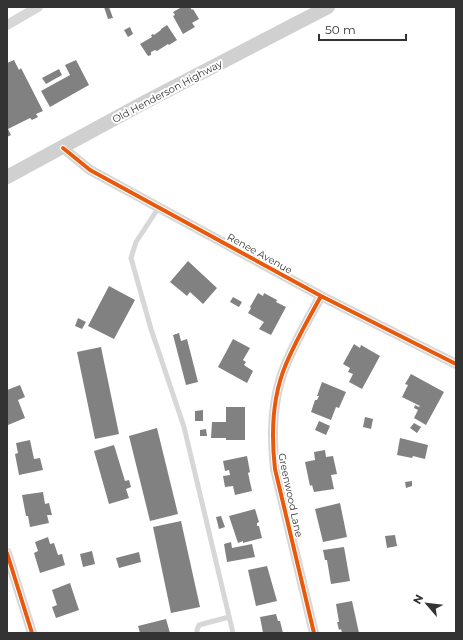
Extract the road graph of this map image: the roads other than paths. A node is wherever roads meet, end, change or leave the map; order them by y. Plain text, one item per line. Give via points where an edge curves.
1 (38, 7) edge
2 (328, 7) edge
3 (7, 25) edge
4 (63, 148) junction
5 (7, 177) edge
6 (159, 207) junction
7 (321, 296) junction
8 (456, 364) edge
9 (7, 554) edge
10 (229, 617) junction
11 (32, 633) edge
12 (197, 633) edge
13 (233, 633) edge
14 (314, 633) edge

1 - 3 street
2 - 4 main road, Old Henderson Highway via 147,101
4 - 5 main road, Old Henderson Highway
4 - 6 street, Renee Avenue via 90,170
6 - 7 street, Renee Avenue
6 - 10 lane via 136,242 131,258 151,329 184,427
7 - 8 street, Renee Avenue
7 - 14 street, Greenwood Lane via 285,365 272,420 275,469
9 - 11 street
10 - 12 lane via 199,625
10 - 13 lane

